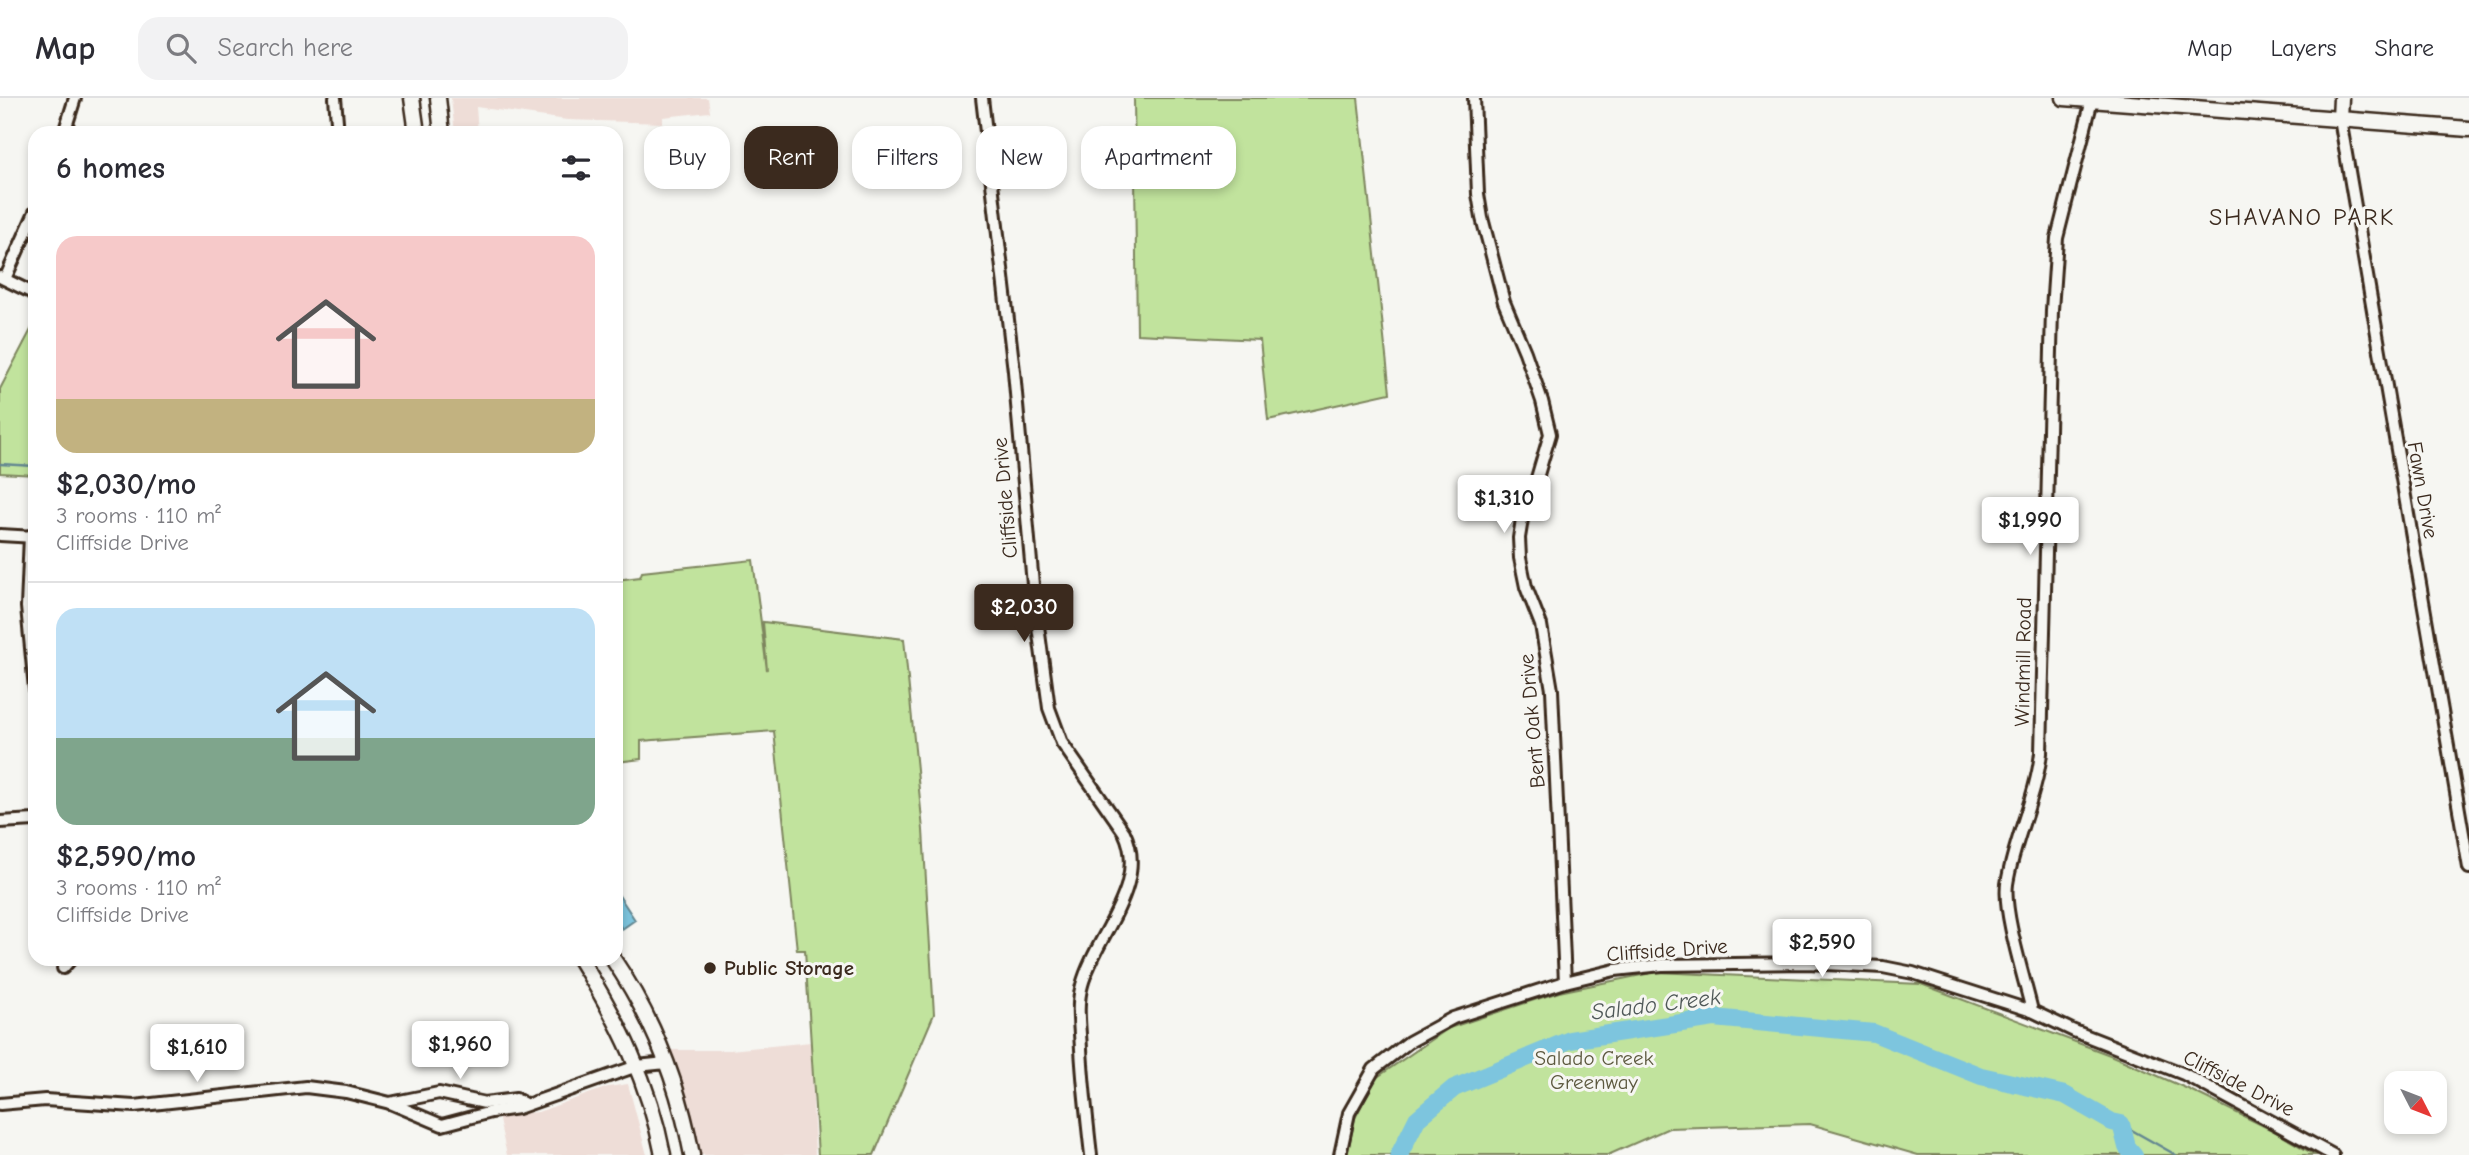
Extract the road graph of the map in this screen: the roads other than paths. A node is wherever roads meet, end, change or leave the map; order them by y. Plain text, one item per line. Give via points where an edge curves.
1 (75, 98) edge
2 (335, 98) edge
3 (412, 98) edge
4 (439, 98) edge
5 (982, 98) edge
6 (1474, 98) edge
7 (2064, 98) edge
8 (2341, 98) edge
9 (2092, 100) junction
10 (2340, 119) junction
11 (66, 126) edge
12 (337, 126) edge
13 (416, 126) edge
14 (441, 126) edge
15 (2469, 129) edge
16 (28, 226) edge
17 (2, 278) edge
18 (28, 291) edge
19 (0, 535) edge
20 (28, 537) edge
21 (28, 595) edge
22 (28, 615) edge
23 (28, 820) edge
24 (0, 822) edge
25 (2469, 868) edge
26 (584, 966) edge
27 (618, 966) edge
28 (1565, 982) junction
29 (2032, 1011) junction
30 (666, 1063) junction
31 (637, 1066) junction
32 (390, 1103) junction
33 (0, 1104) edge
34 (525, 1104) junction
35 (663, 1155) edge
36 (692, 1155) edge
37 (1091, 1155) edge
38 (1340, 1155) edge
39 (2333, 1155) edge

1 - 11 street
2 - 12 street
3 - 13 main road
4 - 14 main road
5 - 37 street, Cliffside Drive via 1049,708 1062,743 1130,844 1127,886 1086,972 1078,1003
6 - 28 street, Bent Oak Drive via 1482,218 1504,302 1550,434 1519,538 1526,587 1541,625 1552,690
7 - 9 main road
8 - 10 main road
9 - 10 main road
9 - 29 street, Windmill Road via 2057,238 2041,752 2007,886
10 - 15 main road
10 - 25 street, Fawn Drive
16 - 17 street
17 - 18 street
19 - 20 street
21 - 22 street
23 - 24 street
26 - 31 main road
27 - 30 main road via 635,991
28 - 29 street, Cliffside Drive via 1662,965 1858,965 1913,973
28 - 38 street, Cliffside Drive via 1452,1018 1393,1052 1360,1090 1349,1113
29 - 39 street, Cliffside Drive via 2184,1074
30 - 31 street
30 - 36 main road
31 - 34 street
31 - 35 main road
32 - 33 street via 306,1087 134,1106 45,1100
32 - 34 street via 439,1093 485,1103 516,1099
32 - 34 street via 442,1125

